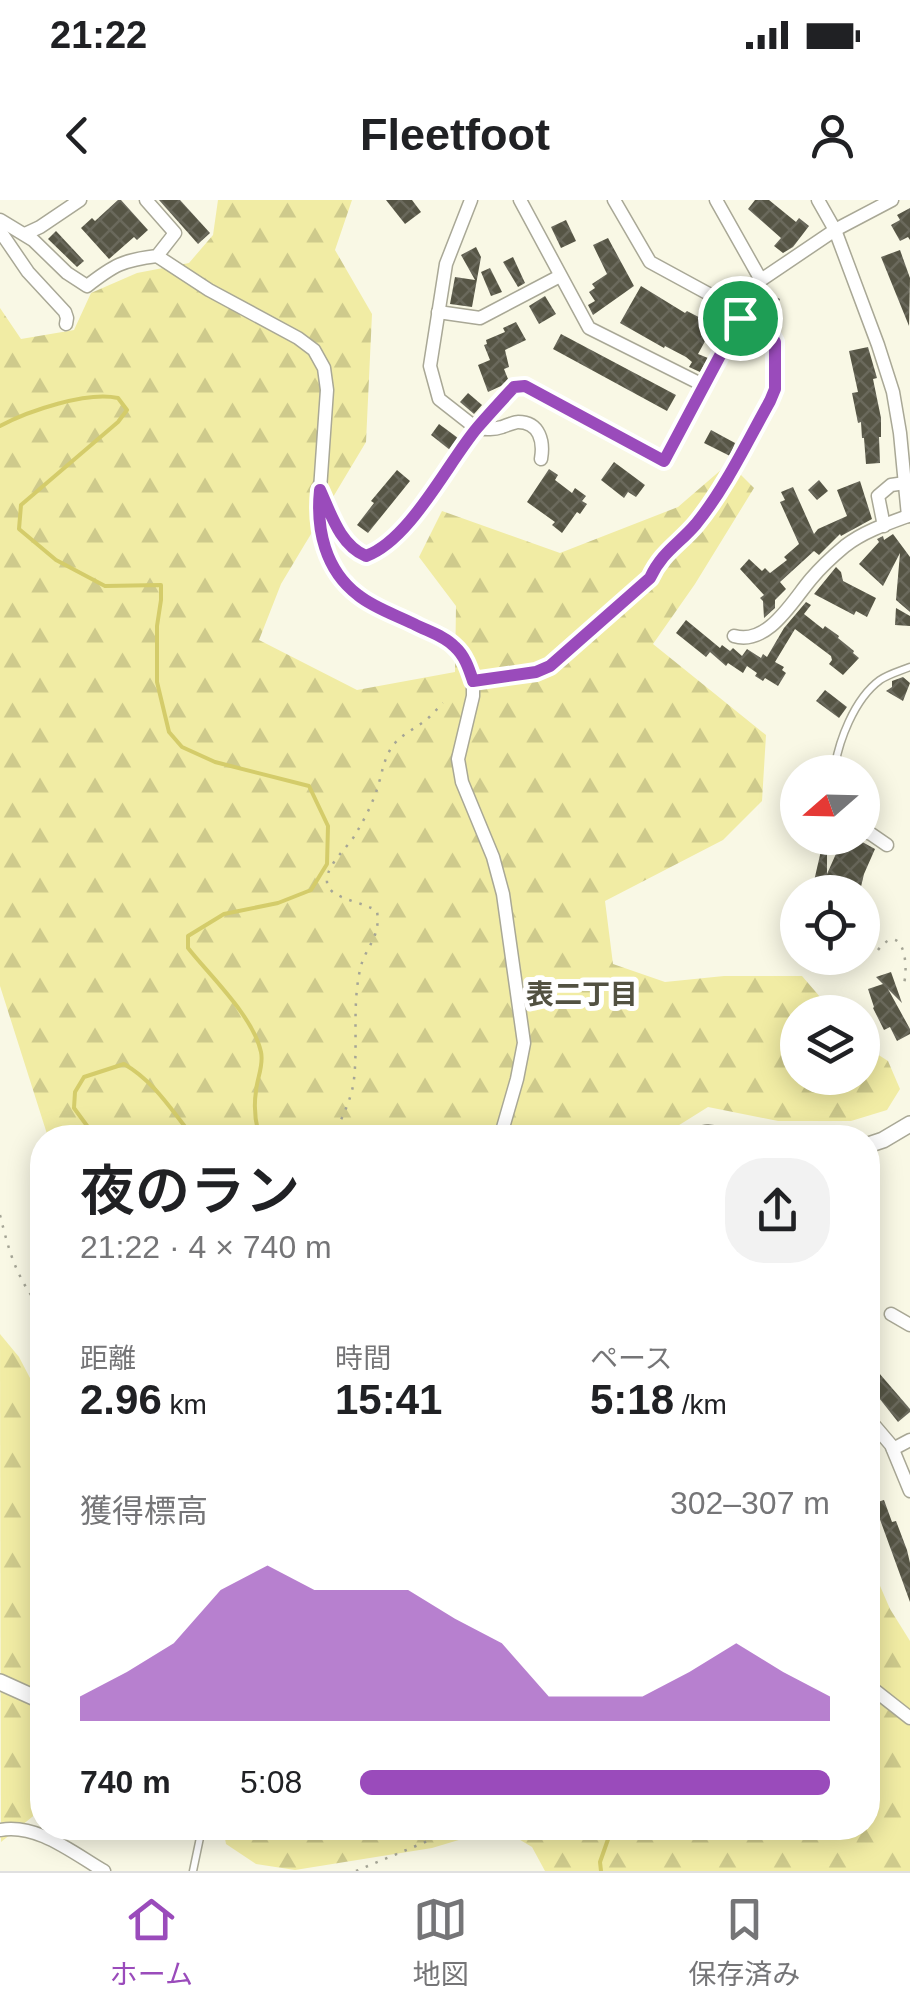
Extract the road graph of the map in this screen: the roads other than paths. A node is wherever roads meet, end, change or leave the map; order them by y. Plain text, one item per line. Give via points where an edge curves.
1 (80, 200) edge
2 (146, 200) edge
3 (471, 200) edge
4 (520, 200) edge
5 (614, 200) edge
6 (716, 200) edge
7 (818, 200) edge
8 (892, 200) edge
9 (0, 220) edge
10 (835, 230) junction
11 (0, 231) edge
12 (25, 234) junction
13 (157, 256) junction
14 (560, 276) junction
15 (761, 280) junction
16 (438, 312) junction
17 (741, 315) junction
18 (66, 324) dead end
19 (705, 386) junction
20 (476, 428) junction
21 (905, 432) edge
22 (740, 455) road end
23 (541, 459) dead end
24 (905, 483) junction
25 (320, 490) junction
26 (909, 516) edge
27 (884, 526) junction
28 (734, 636) dead end
29 (910, 667) edge
30 (838, 755) edge
31 (880, 841) edge
32 (886, 846) dead end
33 (910, 1124) edge
34 (504, 1125) edge
35 (880, 1141) edge
36 (891, 1314) dead end
37 (910, 1325) edge
38 (880, 1433) edge
39 (910, 1440) edge
40 (893, 1449) junction
41 (910, 1491) edge
42 (0, 1682) edge
43 (880, 1694) edge
44 (30, 1696) edge
45 (910, 1718) edge
46 (0, 1830) edge
47 (30, 1831) edge
48 (50, 1840) edge
49 (199, 1840) edge
50 (104, 1871) edge
51 (193, 1871) edge

1 - 12 street
2 - 13 street via 175,233
3 - 16 street via 446,264
4 - 14 street
5 - 17 street via 650,262
6 - 15 street
7 - 10 street
8 - 10 street
9 - 12 street
10 - 15 street
10 - 21 street
11 - 18 street via 65,312
12 - 13 street via 87,286 114,266
13 - 25 street via 314,350 327,390
14 - 16 street via 480,318
14 - 19 street via 589,328
15 - 17 street
16 - 20 street via 430,366 439,399
17 - 19 street
17 - 22 street via 775,342 775,389
19 - 20 street via 664,461 525,386 514,387
20 - 23 street via 533,426 544,446
20 - 25 street via 405,527 376,553 366,556 347,543
21 - 24 street
24 - 26 street
24 - 27 street via 878,496
25 - 34 street via 322,539 344,581 364,599 454,646 473,681 458,759 504,894 524,1043
26 - 27 street
27 - 28 street via 832,558 781,619 754,636
29 - 30 lane via 870,690 843,733
31 - 32 street
33 - 35 street
36 - 37 street
38 - 40 street
39 - 40 street
40 - 41 street
42 - 44 street
43 - 45 street
46 - 47 street
48 - 50 street
49 - 51 lane

